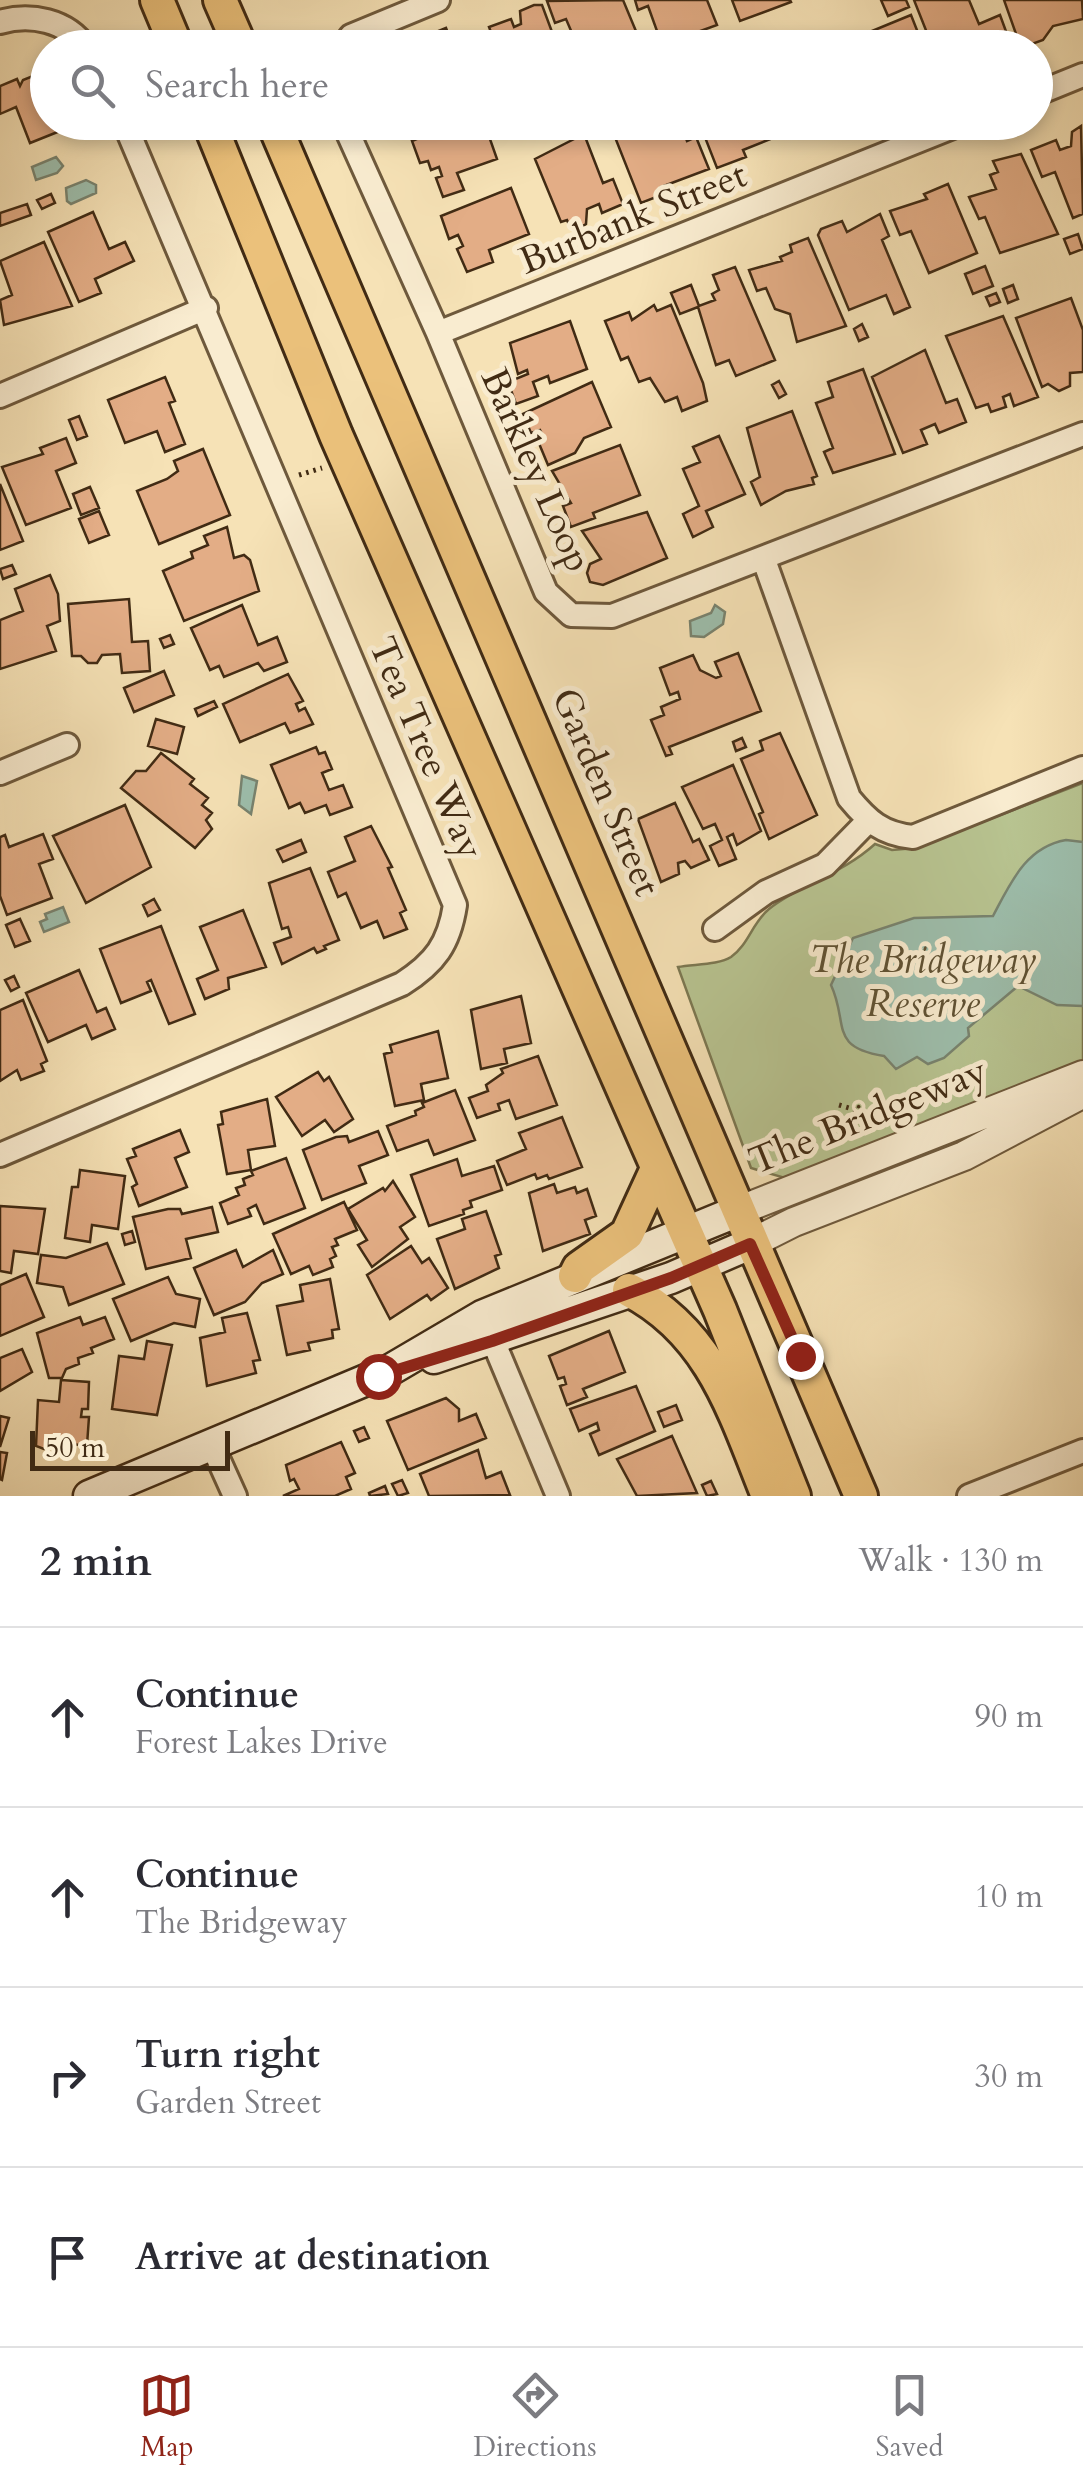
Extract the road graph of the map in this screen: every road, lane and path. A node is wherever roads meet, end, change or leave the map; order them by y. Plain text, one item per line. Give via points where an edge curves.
1 (157, 0) edge
2 (220, 0) edge
3 (438, 0) edge
4 (0, 22) edge
5 (69, 30) edge
6 (170, 30) edge
7 (233, 30) edge
8 (366, 30) edge
9 (1083, 75) edge
10 (1053, 87) edge
11 (132, 140) edge
12 (217, 140) edge
13 (281, 140) edge
14 (352, 140) edge
15 (920, 140) edge
16 (206, 308) junction
17 (438, 333) junction
18 (0, 396) edge
19 (1083, 434) edge
20 (330, 465) dead end
21 (278, 482) junction
22 (764, 560) junction
23 (67, 745) dead end
24 (1083, 768) edge
25 (0, 773) edge
26 (868, 821) junction
27 (715, 929) dead end
28 (1083, 1075) edge
29 (1083, 1094) edge
30 (839, 1105) dead end
31 (902, 1123) dead end
32 (0, 1155) edge
33 (656, 1171) junction
34 (738, 1211) junction
35 (684, 1234) junction
36 (750, 1244) junction
37 (699, 1266) junction
38 (574, 1276) junction
39 (629, 1290) junction
40 (487, 1328) junction
41 (212, 1444) junction
42 (1083, 1451) edge
43 (89, 1496) edge
44 (235, 1496) edge
45 (558, 1496) edge
46 (768, 1496) edge
47 (794, 1496) edge
48 (861, 1496) edge
49 (969, 1496) edge

1 - 6 main road
2 - 7 main road
3 - 8 street
4 - 5 street via 24,15
9 - 10 street
11 - 16 street, Tea Tree Way
12 - 33 main road via 336,434
13 - 34 main road, Garden Street
14 - 17 street, Barkley Loop
15 - 17 street, Burbank Street
16 - 18 street
16 - 21 street, Tea Tree Way
17 - 22 street, Barkley Loop via 546,592 572,615 612,616
19 - 22 street, Barkley Loop
20 - 21 path
21 - 32 street, Tea Tree Way via 455,906 451,931 428,968 402,984
22 - 26 street via 849,798
23 - 25 street
24 - 26 street via 913,836
26 - 27 street via 825,865 766,892
28 - 34 street, The Bridgeway
29 - 36 street, The Bridgeway via 964,1156
30 - 31 path
33 - 35 main road
33 - 38 main road via 628,1234
34 - 35 main road, The Bridgeway
34 - 36 main road, Garden Street
35 - 37 main road
35 - 38 main road, The Bridgeway
36 - 37 main road, The Bridgeway
36 - 48 main road, Garden Street
37 - 39 main road, The Bridgeway
37 - 47 main road
38 - 40 main road, The Bridgeway
39 - 40 main road, The Bridgeway
39 - 46 main road via 674,1318 706,1355
40 - 41 main road
40 - 45 street
41 - 43 main road
41 - 44 street
42 - 49 street

